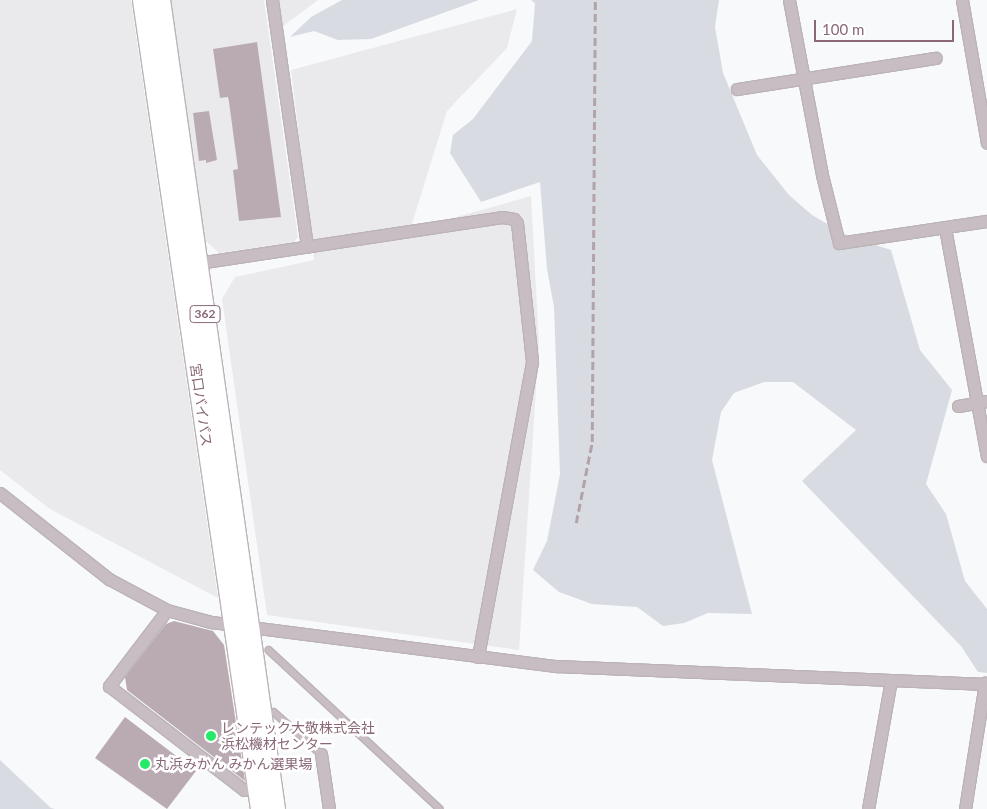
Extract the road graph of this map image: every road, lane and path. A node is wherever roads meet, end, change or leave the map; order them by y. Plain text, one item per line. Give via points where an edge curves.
1 (142, 0) edge
2 (160, 0) edge
3 (272, 0) edge
4 (789, 0) edge
5 (962, 0) edge
6 (936, 58) dead end
7 (977, 76) junction
8 (804, 79) junction
9 (987, 82) edge
10 (737, 90) dead end
11 (987, 143) edge
12 (987, 221) edge
13 (945, 228) junction
14 (307, 247) junction
15 (198, 263) junction
16 (982, 402) edge
17 (958, 406) dead end
18 (987, 456) edge
19 (0, 493) edge
20 (166, 610) junction
21 (242, 627) junction
22 (269, 650) dead end
23 (478, 657) junction
24 (891, 680) junction
25 (986, 684) edge
26 (274, 712) dead end
27 (321, 754) joint
28 (258, 789) junction
29 (261, 809) edge
30 (275, 809) edge
31 (329, 809) edge
32 (440, 809) edge
33 (868, 809) edge
34 (965, 809) edge

1 - 21 highway, 宮口バイパス / 362
2 - 15 highway, 宮口バイパス / 362
3 - 14 street
4 - 8 street
5 - 7 street
6 - 8 street
7 - 9 street
7 - 11 street
8 - 10 street
8 - 13 street via 832,222 839,242
12 - 13 street
13 - 16 street
14 - 15 street
14 - 23 street via 502,217 514,219 517,223 532,362
15 - 21 highway, 宮口バイパス / 362
16 - 17 street
16 - 18 street
19 - 20 street via 109,579
20 - 21 street
20 - 28 street via 109,686 244,790
21 - 23 street
21 - 28 highway, 宮口バイパス / 362
21 - 30 highway, 宮口バイパス / 362
22 - 32 lane
23 - 24 street via 556,666
24 - 25 street
24 - 33 street
25 - 34 street
26 - 27 lane
27 - 31 street
28 - 29 highway, 宮口バイパス / 362

